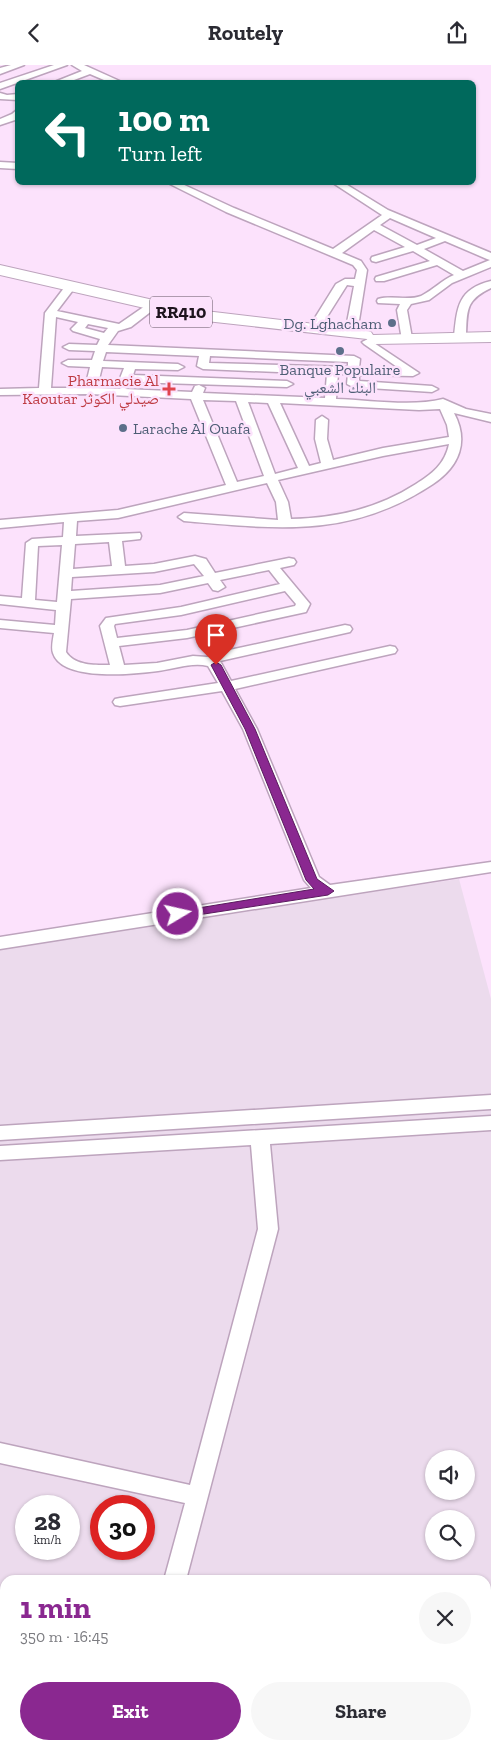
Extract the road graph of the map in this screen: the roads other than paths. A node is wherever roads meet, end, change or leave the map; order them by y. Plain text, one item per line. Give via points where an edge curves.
1 (20, 65) edge
2 (63, 65) edge
3 (76, 65) edge
4 (4, 68) edge
5 (90, 71) junction
6 (18, 80) edge
7 (64, 80) edge
8 (112, 80) edge
9 (15, 81) edge
10 (0, 86) edge
11 (0, 95) edge
12 (15, 97) edge
13 (0, 165) edge
14 (15, 166) edge
15 (177, 185) edge
16 (341, 185) edge
17 (389, 214) junction
18 (374, 226) junction
19 (445, 238) junction
20 (414, 248) junction
21 (335, 253) junction
22 (394, 254) junction
23 (491, 257) edge
24 (376, 259) dead end
25 (437, 262) junction
26 (491, 263) edge
27 (419, 268) junction
28 (0, 272) edge
29 (461, 274) junction
30 (380, 279) dead end
31 (360, 283) junction
32 (491, 284) edge
33 (68, 289) junction
34 (473, 292) junction
35 (491, 296) edge
36 (382, 301) dead end
37 (410, 301) junction
38 (149, 308) junction
39 (342, 308) junction
40 (50, 313) junction
41 (86, 320) junction
42 (118, 327) junction
43 (314, 329) junction
44 (107, 337) junction
45 (460, 337) junction
46 (491, 337) edge
47 (406, 338) junction
48 (365, 339) junction
49 (70, 347) dead end
50 (101, 348) junction
51 (181, 352) junction
52 (206, 353) junction
53 (68, 363) dead end
54 (97, 365) junction
55 (131, 365) junction
56 (354, 365) junction
57 (203, 366) junction
58 (178, 367) junction
59 (288, 369) junction
60 (334, 370) junction
61 (413, 373) junction
62 (126, 378) junction
63 (175, 380) junction
64 (200, 382) junction
65 (287, 384) junction
66 (356, 384) junction
67 (427, 389) junction
68 (45, 391) junction
69 (90, 391) junction
70 (0, 392) edge
71 (122, 393) junction
72 (196, 397) junction
73 (242, 399) junction
74 (279, 400) junction
75 (330, 402) junction
76 (353, 403) junction
77 (444, 405) junction
78 (419, 407) junction
79 (491, 418) edge
80 (322, 420) dead end
81 (457, 439) junction
82 (328, 465) junction
83 (305, 471) junction
84 (272, 479) junction
85 (232, 488) junction
86 (184, 517) dead end
87 (71, 518) junction
88 (0, 523) edge
89 (285, 524) junction
90 (135, 536) dead end
91 (116, 537) junction
92 (70, 540) junction
93 (289, 562) dead end
94 (272, 566) junction
95 (119, 571) junction
96 (67, 573) junction
97 (213, 579) junction
98 (289, 587) junction
99 (0, 600) edge
100 (228, 600) junction
101 (64, 601) junction
102 (28, 603) junction
103 (0, 624) edge
104 (344, 629) dead end
105 (61, 630) junction
106 (111, 643) junction
107 (390, 650) dead end
108 (208, 661) junction
109 (118, 669) junction
110 (228, 686) junction
111 (120, 702) dead end
112 (491, 867) edge
113 (328, 891) junction
114 (0, 943) edge
115 (491, 1102) edge
116 (491, 1123) edge
117 (0, 1133) edge
118 (260, 1137) junction
119 (0, 1153) edge
120 (0, 1453) edge
121 (197, 1495) junction
122 (176, 1575) edge

1 - 4 street
2 - 6 street
3 - 5 street
5 - 7 street
5 - 8 street
9 - 10 street
11 - 12 street
13 - 14 street
15 - 21 street
16 - 17 street
17 - 18 street
17 - 19 street
18 - 20 street
18 - 21 street
19 - 20 street
19 - 23 street
20 - 22 street
20 - 25 street
21 - 31 street via 360,267
22 - 24 street
22 - 27 street
25 - 27 street
25 - 29 street
26 - 29 street
27 - 30 street
28 - 33 highway, RR410
28 - 43 highway, RR410 via 187,313
29 - 37 street via 425,298
31 - 39 street
31 - 39 street via 342,283
32 - 34 street
33 - 38 highway, RR410
33 - 40 street
34 - 35 street
34 - 45 street via 463,303
36 - 37 street
37 - 47 street via 402,310
38 - 42 street via 130,323
38 - 48 highway, RR410 via 207,320
39 - 43 street
39 - 48 street
40 - 41 street
40 - 68 street
41 - 42 street
41 - 44 street via 77,329
42 - 44 street
43 - 48 highway, RR410
44 - 50 street
45 - 46 highway, RR410
45 - 47 highway, RR410
47 - 48 highway, RR410
48 - 56 street via 356,350
48 - 61 street
49 - 50 street
50 - 51 street
50 - 54 street
51 - 52 street
51 - 58 street
52 - 56 street
52 - 57 street
53 - 54 street
54 - 55 street
54 - 69 street
55 - 58 street
55 - 62 street
56 - 60 street
56 - 61 street
56 - 66 street via 352,382
57 - 59 street
57 - 64 street
58 - 63 street
59 - 60 street
59 - 65 street
60 - 75 street
61 - 67 street
62 - 63 street
62 - 71 street
63 - 64 street
64 - 65 street
64 - 72 street
65 - 74 street
66 - 67 street
66 - 76 street
67 - 77 street
67 - 78 street
68 - 69 street
68 - 70 street
69 - 71 street
71 - 72 street
72 - 73 street
72 - 85 street
73 - 74 street
73 - 84 street
74 - 75 street
74 - 83 street
75 - 76 street
76 - 78 street
77 - 78 street
77 - 79 street
77 - 81 street via 453,421
80 - 82 street via 322,439
81 - 82 street
81 - 89 street via 446,467 411,495 341,521
82 - 83 street
83 - 84 street
84 - 85 street
84 - 89 street via 282,502
85 - 87 street via 118,515
86 - 89 street
87 - 88 street
87 - 92 street
90 - 91 street
91 - 92 street
91 - 95 street
92 - 96 street
92 - 102 street via 32,543
93 - 94 street
94 - 97 street
94 - 98 street
95 - 96 street
95 - 97 street via 195,560 201,562
96 - 101 street
97 - 100 street
97 - 101 street
98 - 100 street
98 - 106 street via 303,604 301,609 187,634
99 - 102 street
100 - 106 street via 181,611 111,621 107,626
101 - 102 street
101 - 105 street
103 - 105 street
104 - 108 street
105 - 109 street via 59,652 67,663
106 - 109 street
107 - 110 street
108 - 109 street
108 - 110 street via 216,665
110 - 111 street
110 - 113 street via 250,729 312,880
112 - 113 street
113 - 114 street
115 - 117 street
116 - 118 street
118 - 119 street
118 - 121 street via 268,1229
120 - 121 street
121 - 122 street

